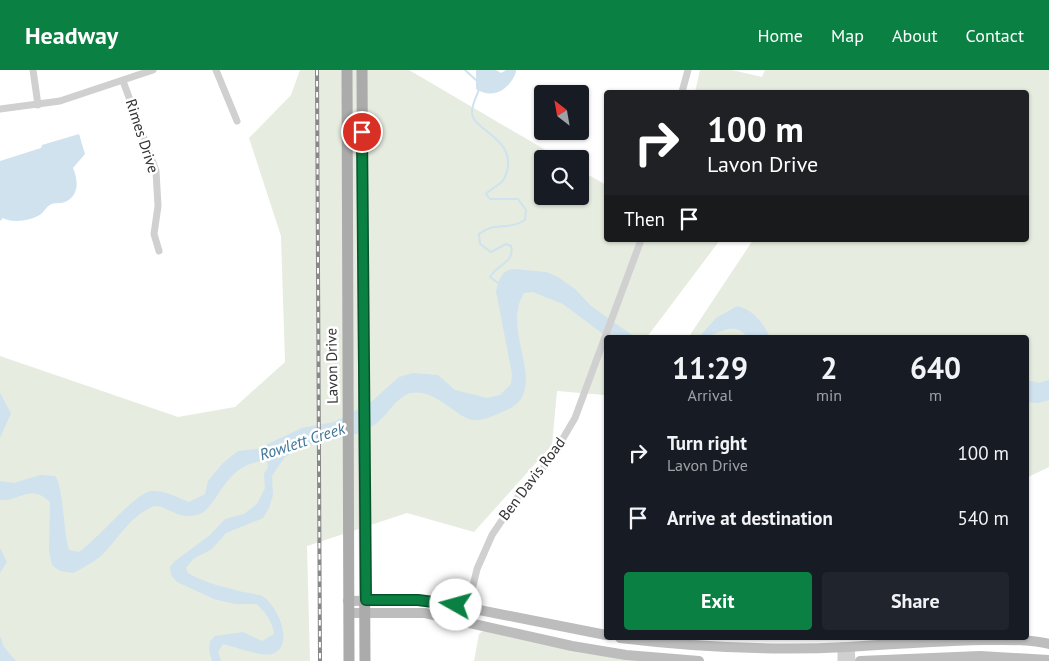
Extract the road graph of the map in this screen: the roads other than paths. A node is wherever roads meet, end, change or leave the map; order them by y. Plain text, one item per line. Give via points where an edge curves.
1 (33, 70) edge
2 (153, 70) edge
3 (216, 70) edge
4 (347, 70) edge
5 (362, 70) edge
6 (688, 70) edge
7 (123, 81) junction
8 (683, 90) edge
9 (38, 104) junction
10 (0, 108) edge
11 (237, 121) dead end
12 (639, 242) edge
13 (159, 251) dead end
14 (605, 335) edge
15 (604, 336) edge
16 (348, 601) junction
17 (366, 606) junction
18 (468, 607) junction
19 (349, 614) junction
20 (477, 624) junction
21 (571, 630) junction
22 (604, 635) edge
23 (640, 640) edge
24 (659, 642) junction
25 (1049, 644) edge
26 (846, 647) junction
27 (658, 660) edge
28 (1049, 660) edge
29 (349, 661) edge
30 (365, 661) edge
31 (699, 661) edge
32 (842, 661) edge
33 (850, 661) edge
34 (860, 661) edge

1 - 9 street
2 - 7 street
3 - 11 street
4 - 16 main road, Lavon Drive
5 - 17 main road, Lavon Drive
6 - 8 street
7 - 9 street via 60,101
7 - 13 street, Rimes Drive via 156,172 158,206 154,234
9 - 10 street
12 - 14 street, Ben Davis Road
15 - 18 street, Ben Davis Road via 575,418 559,447 517,498 492,535 477,569
16 - 17 main road
16 - 19 main road, Lavon Drive
17 - 18 main road via 418,600
17 - 19 main road
17 - 20 main road via 425,613
17 - 30 main road, Lavon Drive
18 - 21 main road
19 - 29 main road, Lavon Drive
20 - 21 main road via 483,617 545,629
20 - 27 main road via 534,638
21 - 22 main road
23 - 24 main road
24 - 26 main road via 740,648
24 - 27 street
25 - 26 main road via 952,640
26 - 32 street
26 - 33 street
27 - 31 main road
28 - 34 main road via 980,656

